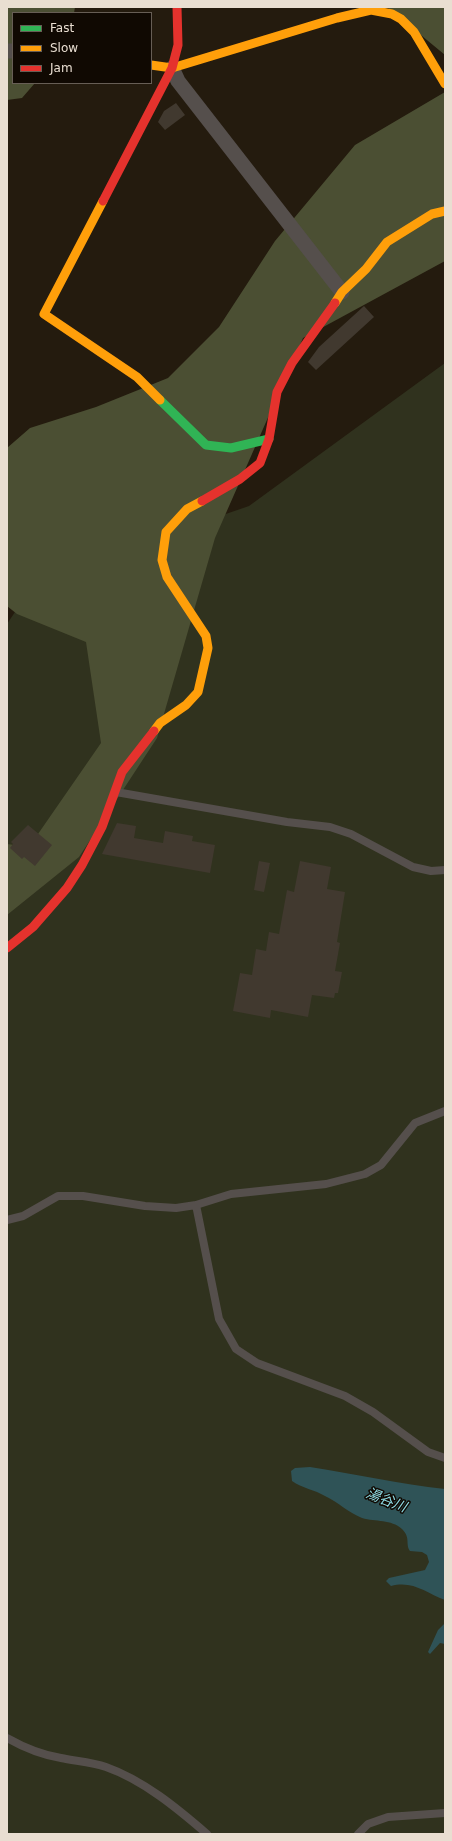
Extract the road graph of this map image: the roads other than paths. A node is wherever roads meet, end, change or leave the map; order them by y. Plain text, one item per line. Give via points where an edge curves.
1 (177, 7) edge
2 (152, 64) edge
3 (172, 68) junction
4 (445, 84) edge
5 (445, 211) edge
6 (342, 292) junction
7 (269, 439) junction
8 (114, 792) junction
9 (445, 870) edge
10 (7, 948) edge
11 (445, 1111) edge
12 (196, 1205) junction
13 (7, 1220) edge
14 (445, 1458) edge
15 (7, 1738) edge
16 (445, 1813) edge
17 (207, 1834) edge
18 (358, 1834) edge

1 - 3 street via 178,45
2 - 3 street
3 - 4 street via 370,10 392,14 401,19 414,32
3 - 6 street via 178,81
3 - 7 street via 44,314 137,377 206,445 236,448
5 - 6 street via 432,214 387,242 366,269
6 - 7 street via 292,363 277,392
7 - 8 street via 260,463 240,479 187,509 166,532 162,560 167,577 206,636 208,648 198,692 186,705 160,723 126,766
8 - 9 lane via 330,827 351,834 413,867 431,871
8 - 10 street via 102,827 67,888 33,928
11 - 12 lane via 415,1123 381,1165 365,1174 326,1184 231,1194
12 - 13 lane via 176,1208 83,1196 58,1196 23,1216
12 - 14 lane via 219,1319 236,1349 257,1363 345,1396 373,1412 428,1452
15 - 17 lane via 58,1758 105,1767 134,1779 183,1813
16 - 18 lane via 388,1818 368,1824

